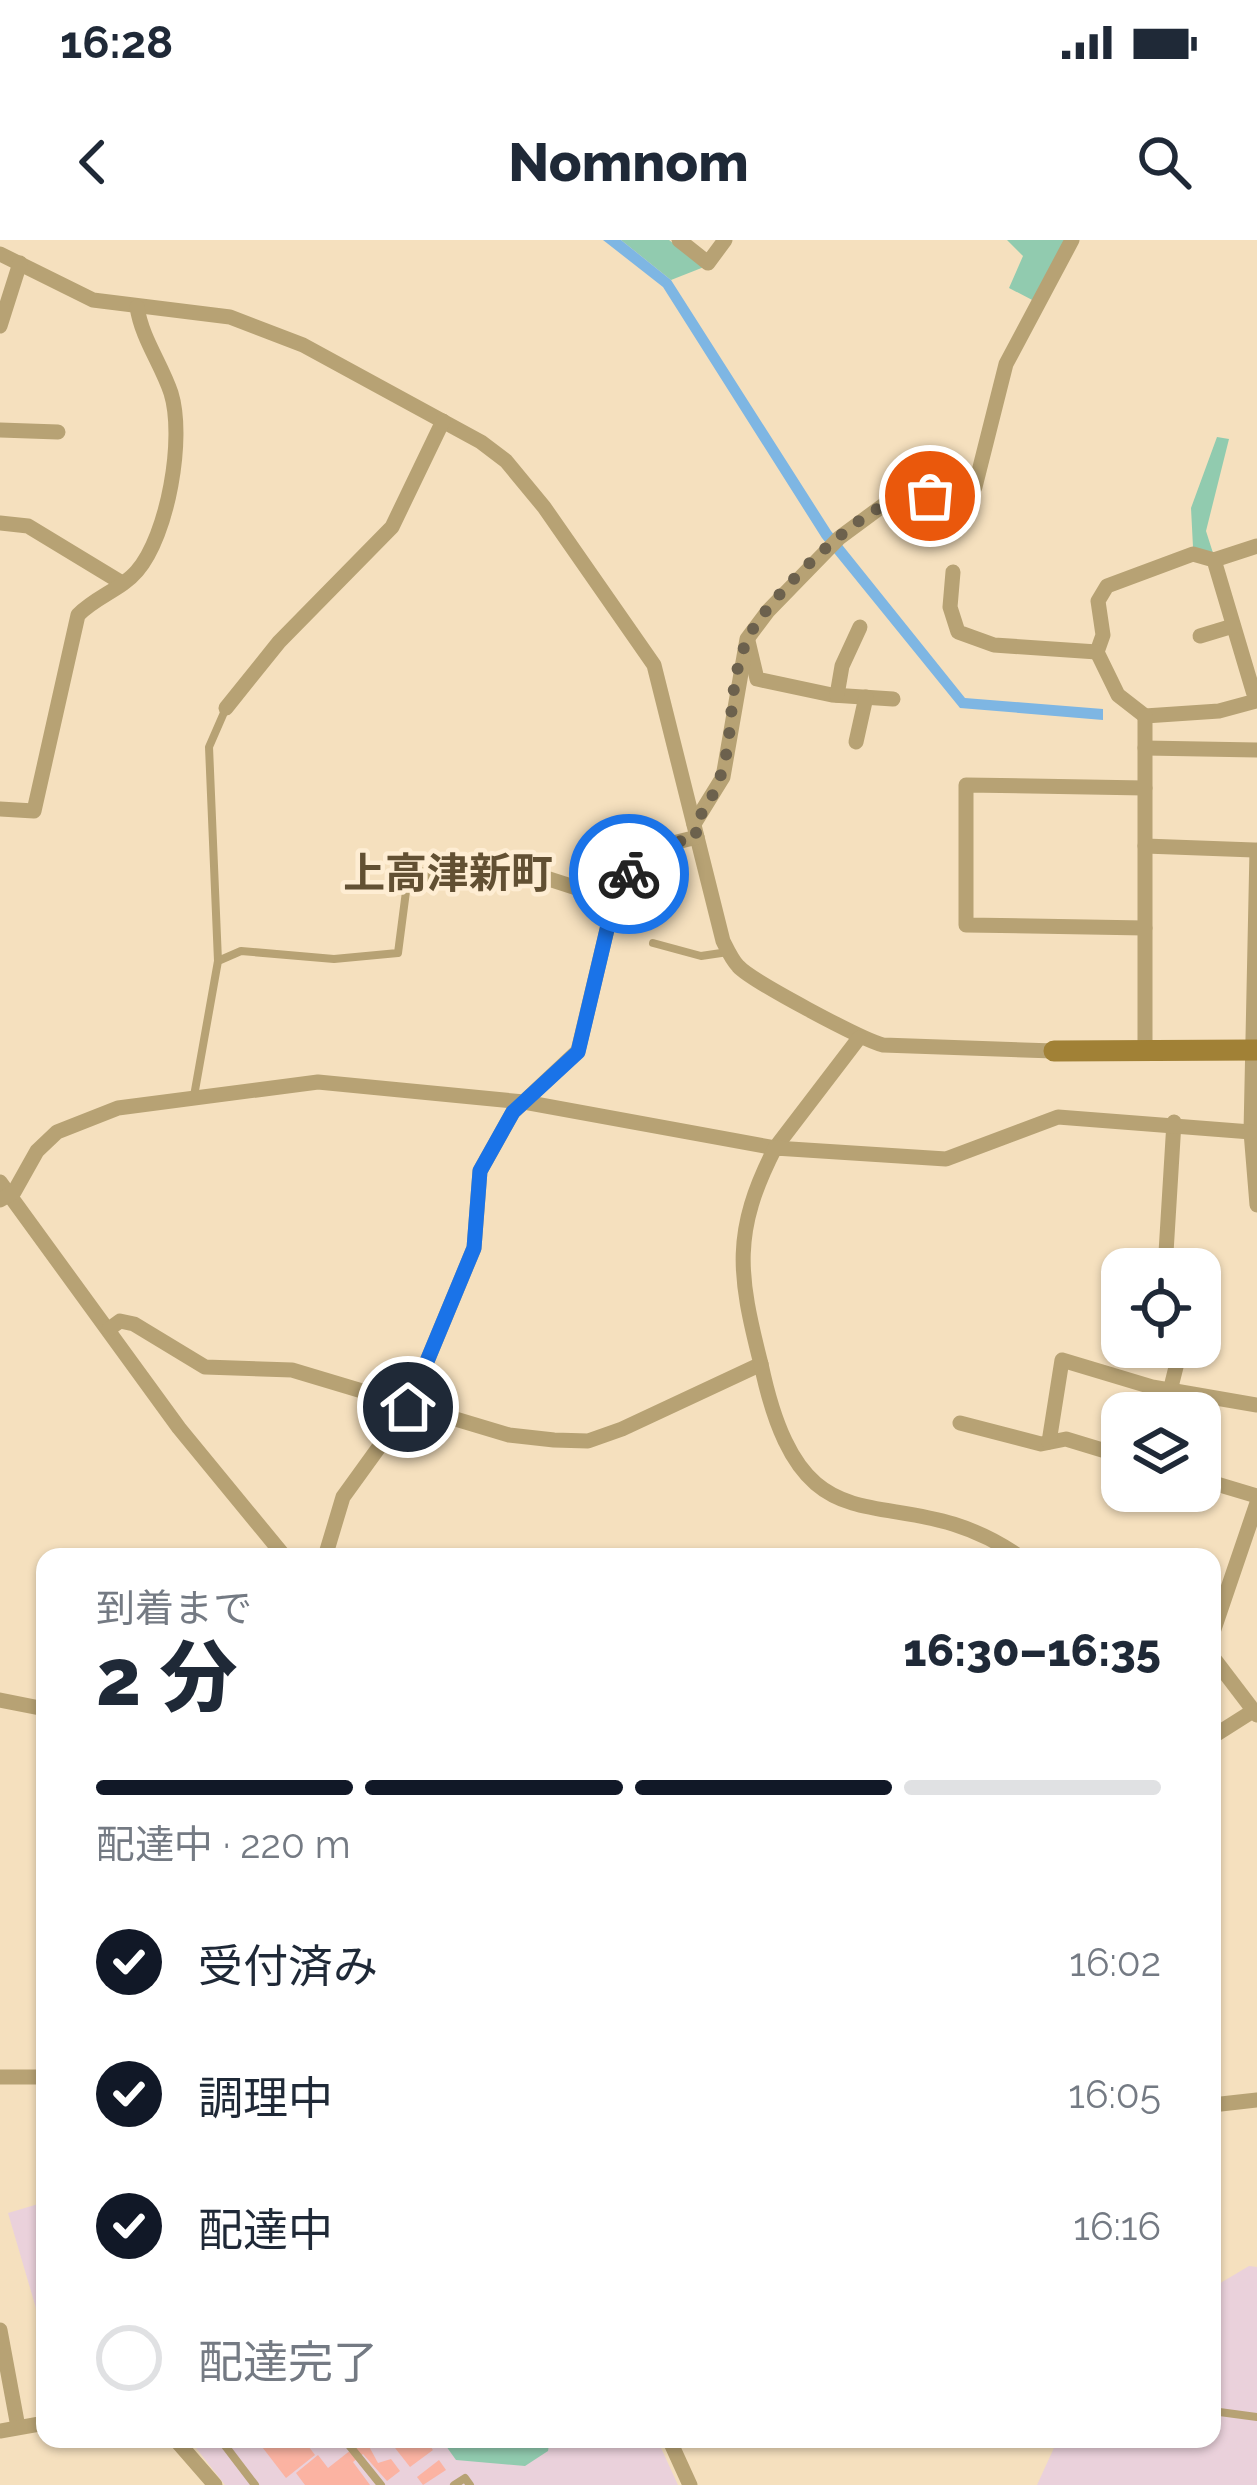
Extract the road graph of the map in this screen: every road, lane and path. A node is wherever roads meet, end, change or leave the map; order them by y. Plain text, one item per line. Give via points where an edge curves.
1 (679, 240) edge
2 (725, 240) edge
3 (1072, 240) edge
4 (0, 254) edge
5 (20, 263) junction
6 (137, 307) junction
7 (0, 326) edge
8 (442, 422) junction
9 (0, 430) edge
10 (58, 432) dead end
11 (0, 523) edge
12 (1257, 546) edge
13 (1214, 560) junction
14 (953, 572) dead end
15 (122, 583) junction
16 (1233, 626) junction
17 (860, 627) dead end
18 (1200, 636) dead end
19 (748, 639) junction
20 (1097, 652) junction
21 (838, 695) junction
22 (866, 697) junction
23 (893, 699) dead end
24 (226, 708) joint
25 (1145, 716) junction
26 (856, 742) dead end
27 (1145, 748) junction
28 (1257, 750) edge
29 (1145, 788) junction
30 (0, 809) edge
31 (696, 831) junction
32 (1145, 846) junction
33 (1255, 850) edge
34 (408, 876) joint
35 (614, 900) junction
36 (1145, 928) junction
37 (653, 943) dead end
38 (1255, 950) edge
39 (729, 952) junction
40 (218, 961) junction
41 (859, 1038) junction
42 (1255, 1050) edge
43 (1054, 1051) joint
44 (1144, 1051) junction
45 (194, 1096) junction
46 (524, 1102) junction
47 (1174, 1122) junction
48 (1251, 1132) junction
49 (775, 1148) junction
50 (1255, 1154) edge
51 (3, 1193) edge
52 (1257, 1205) edge
53 (1166, 1248) edge
54 (109, 1329) junction
55 (760, 1364) junction
56 (1176, 1368) edge
57 (1170, 1390) junction
58 (1257, 1406) edge
59 (408, 1407) junction
60 (960, 1423) dead end
61 (1049, 1442) junction
62 (1101, 1450) edge
63 (1221, 1486) edge
64 (1257, 1499) edge
65 (278, 1548) edge
66 (328, 1548) edge
67 (1008, 1548) edge
68 (1221, 1608) edge
69 (1221, 1668) edge
70 (0, 1700) edge
71 (36, 1707) edge
72 (1255, 1713) edge
73 (1221, 1732) edge
74 (36, 2077) edge
75 (0, 2078) edge
76 (1257, 2100) edge
77 (1221, 2104) edge
78 (0, 2330) edge
79 (1221, 2412) edge
80 (1257, 2417) edge
81 (9, 2429) edge
82 (183, 2448) edge
83 (227, 2448) edge
84 (351, 2448) edge
85 (673, 2448) edge
86 (215, 2485) edge
87 (254, 2485) edge
88 (381, 2485) edge
89 (454, 2485) edge
90 (470, 2485) edge
91 (690, 2485) edge

1 - 2 street via 708,263
3 - 19 street via 1006,364 975,487 885,504 838,538
4 - 5 street
5 - 6 street via 93,300
5 - 7 street
6 - 8 street via 230,317 302,345
6 - 15 street via 179,435 151,553
8 - 24 street via 392,527 278,642
8 - 31 street via 506,461 654,665
9 - 10 street
11 - 15 street via 28,526
12 - 13 street
13 - 16 street
13 - 20 street via 1193,554 1107,586 1098,601
14 - 20 street via 958,632 994,645
15 - 30 street via 95,598 71,630 34,811
16 - 18 street
16 - 25 street via 1256,701
17 - 21 street
19 - 21 street via 757,679
19 - 31 street via 723,777
20 - 25 street via 1118,695
21 - 22 street
22 - 23 street
22 - 26 street
24 - 40 lane via 209,747
25 - 27 street
27 - 28 street
27 - 29 street
29 - 32 street
29 - 36 street via 966,785 966,925
31 - 35 street via 646,850
31 - 39 street
32 - 33 street
32 - 36 street
33 - 38 street
34 - 35 street via 518,868
34 - 40 lane via 398,953 334,959 242,951
35 - 46 street via 578,1052
36 - 44 street
37 - 39 lane via 701,956
38 - 42 street
39 - 41 street via 740,969
40 - 45 lane
41 - 43 street via 883,1046
41 - 49 street
42 - 44 street
42 - 48 street
43 - 44 street
45 - 46 street via 318,1082
45 - 51 street via 118,1108 57,1132
46 - 49 street
46 - 59 street via 480,1171 474,1248
47 - 48 street
47 - 49 street via 1058,1117 946,1159
47 - 53 street
48 - 50 street
49 - 55 street via 740,1237
50 - 52 street
51 - 54 street
54 - 59 street via 134,1324 205,1367 292,1370
54 - 65 street
55 - 59 street via 588,1441 509,1435
55 - 67 street via 780,1439 836,1501 943,1522
56 - 57 street
57 - 58 street
57 - 61 street via 1062,1360
59 - 66 street via 343,1497
60 - 61 street
61 - 62 street
63 - 64 street
64 - 68 street
69 - 72 street
70 - 71 street
72 - 73 street
74 - 75 street
76 - 77 street
78 - 81 street
79 - 80 lane
82 - 86 street
83 - 87 lane
84 - 88 lane
85 - 91 street
89 - 90 lane via 465,2478

